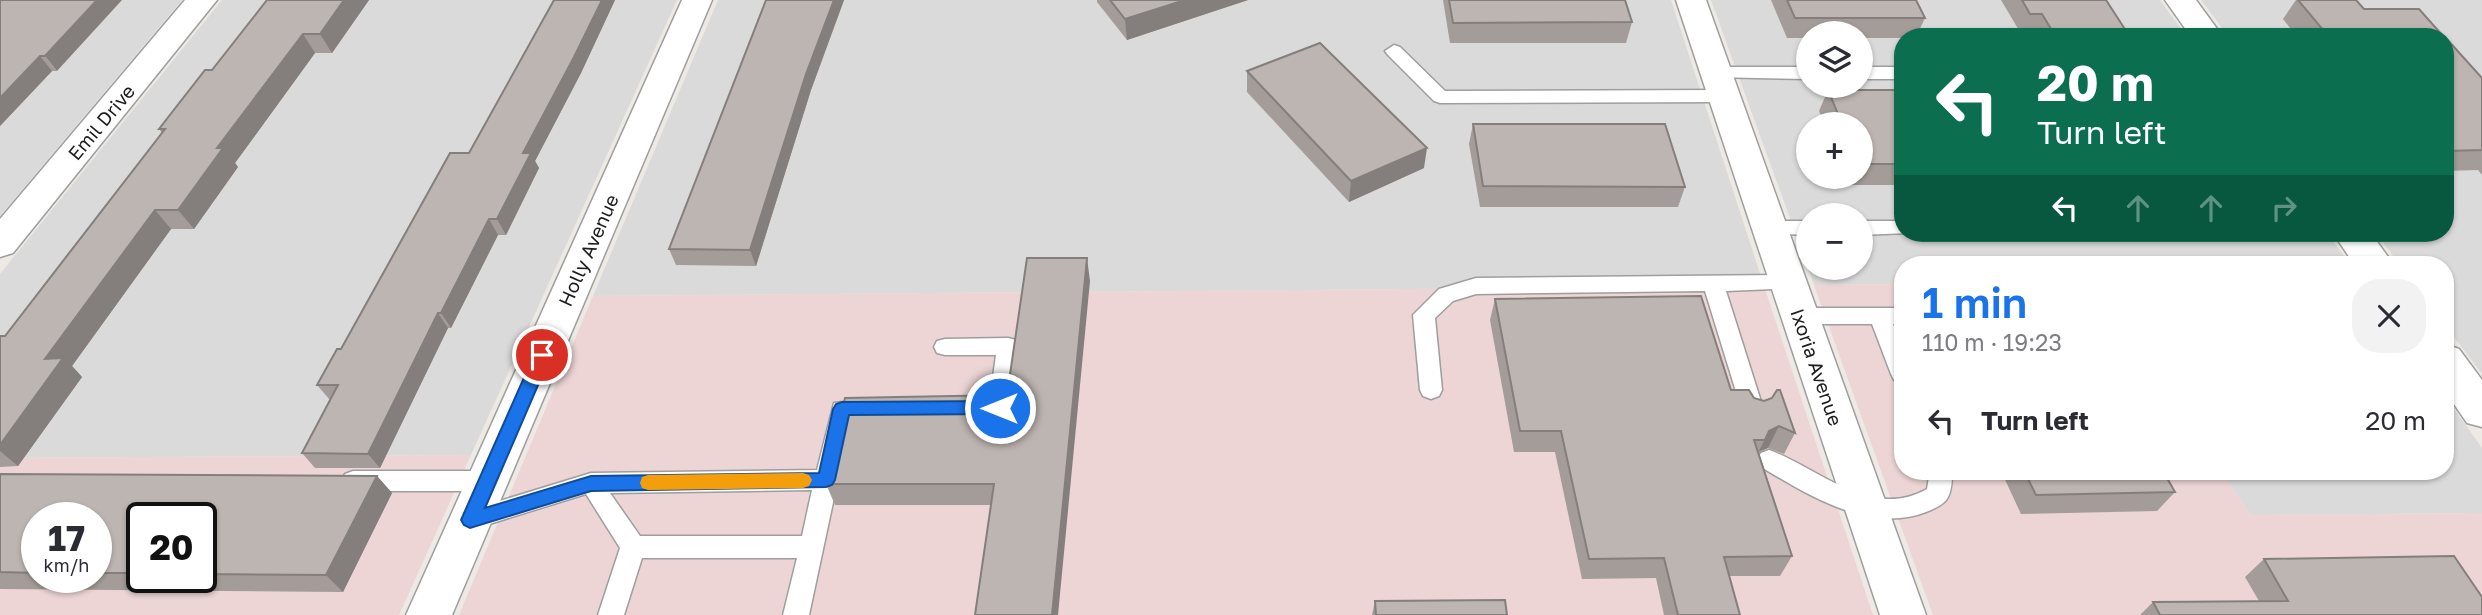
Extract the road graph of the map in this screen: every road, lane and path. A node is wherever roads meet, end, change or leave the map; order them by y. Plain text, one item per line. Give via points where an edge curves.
1 (202, 0) edge
2 (697, 0) edge
3 (1691, 0) edge
4 (2180, 0) edge
5 (2200, 28) edge
6 (1394, 51) dead end
7 (1873, 73) edge
8 (1894, 73) edge
9 (1796, 74) edge
10 (1720, 84) junction
11 (1771, 228) junction
12 (1796, 228) edge
13 (1873, 228) edge
14 (1894, 228) edge
15 (0, 244) edge
16 (1713, 284) junction
17 (1794, 299) junction
18 (1879, 316) junction
19 (1894, 316) edge
20 (944, 347) dead end
21 (1894, 354) edge
22 (2454, 372) edge
23 (1432, 390) dead end
24 (894, 408) edge
25 (961, 408) edge
26 (1753, 411) edge
27 (2482, 411) edge
28 (1769, 460) edge
29 (826, 480) junction
30 (1940, 480) edge
31 (334, 481) edge
32 (487, 481) junction
33 (591, 483) junction
34 (1865, 506) junction
35 (470, 520) junction
36 (633, 547) junction
37 (811, 547) junction
38 (429, 615) edge
39 (611, 615) edge
40 (796, 615) edge
41 (1903, 615) edge

1 - 15 street, Emil Drive
2 - 32 street, Holly Avenue
3 - 10 street, Ixoria Avenue
4 - 5 street
6 - 10 lane via 1440,97
7 - 8 lane
9 - 10 lane
10 - 11 street, Ixoria Avenue
11 - 12 lane
11 - 17 street, Ixoria Avenue
13 - 14 lane
16 - 17 lane
16 - 23 lane via 1476,286 1447,295 1424,315
16 - 26 lane
17 - 18 lane
17 - 34 street, Ixoria Avenue
18 - 19 lane
18 - 21 lane
20 - 25 lane via 1008,346 1000,408
22 - 27 street
24 - 29 lane via 842,409
28 - 34 lane via 1822,491
29 - 33 lane
29 - 37 lane
30 - 34 lane via 1938,494 1915,506
31 - 32 lane
32 - 35 street, Holly Avenue
33 - 35 lane
33 - 36 lane
34 - 41 street, Ixoria Avenue
35 - 38 street, Holly Avenue
36 - 37 lane
36 - 39 lane
37 - 40 lane

